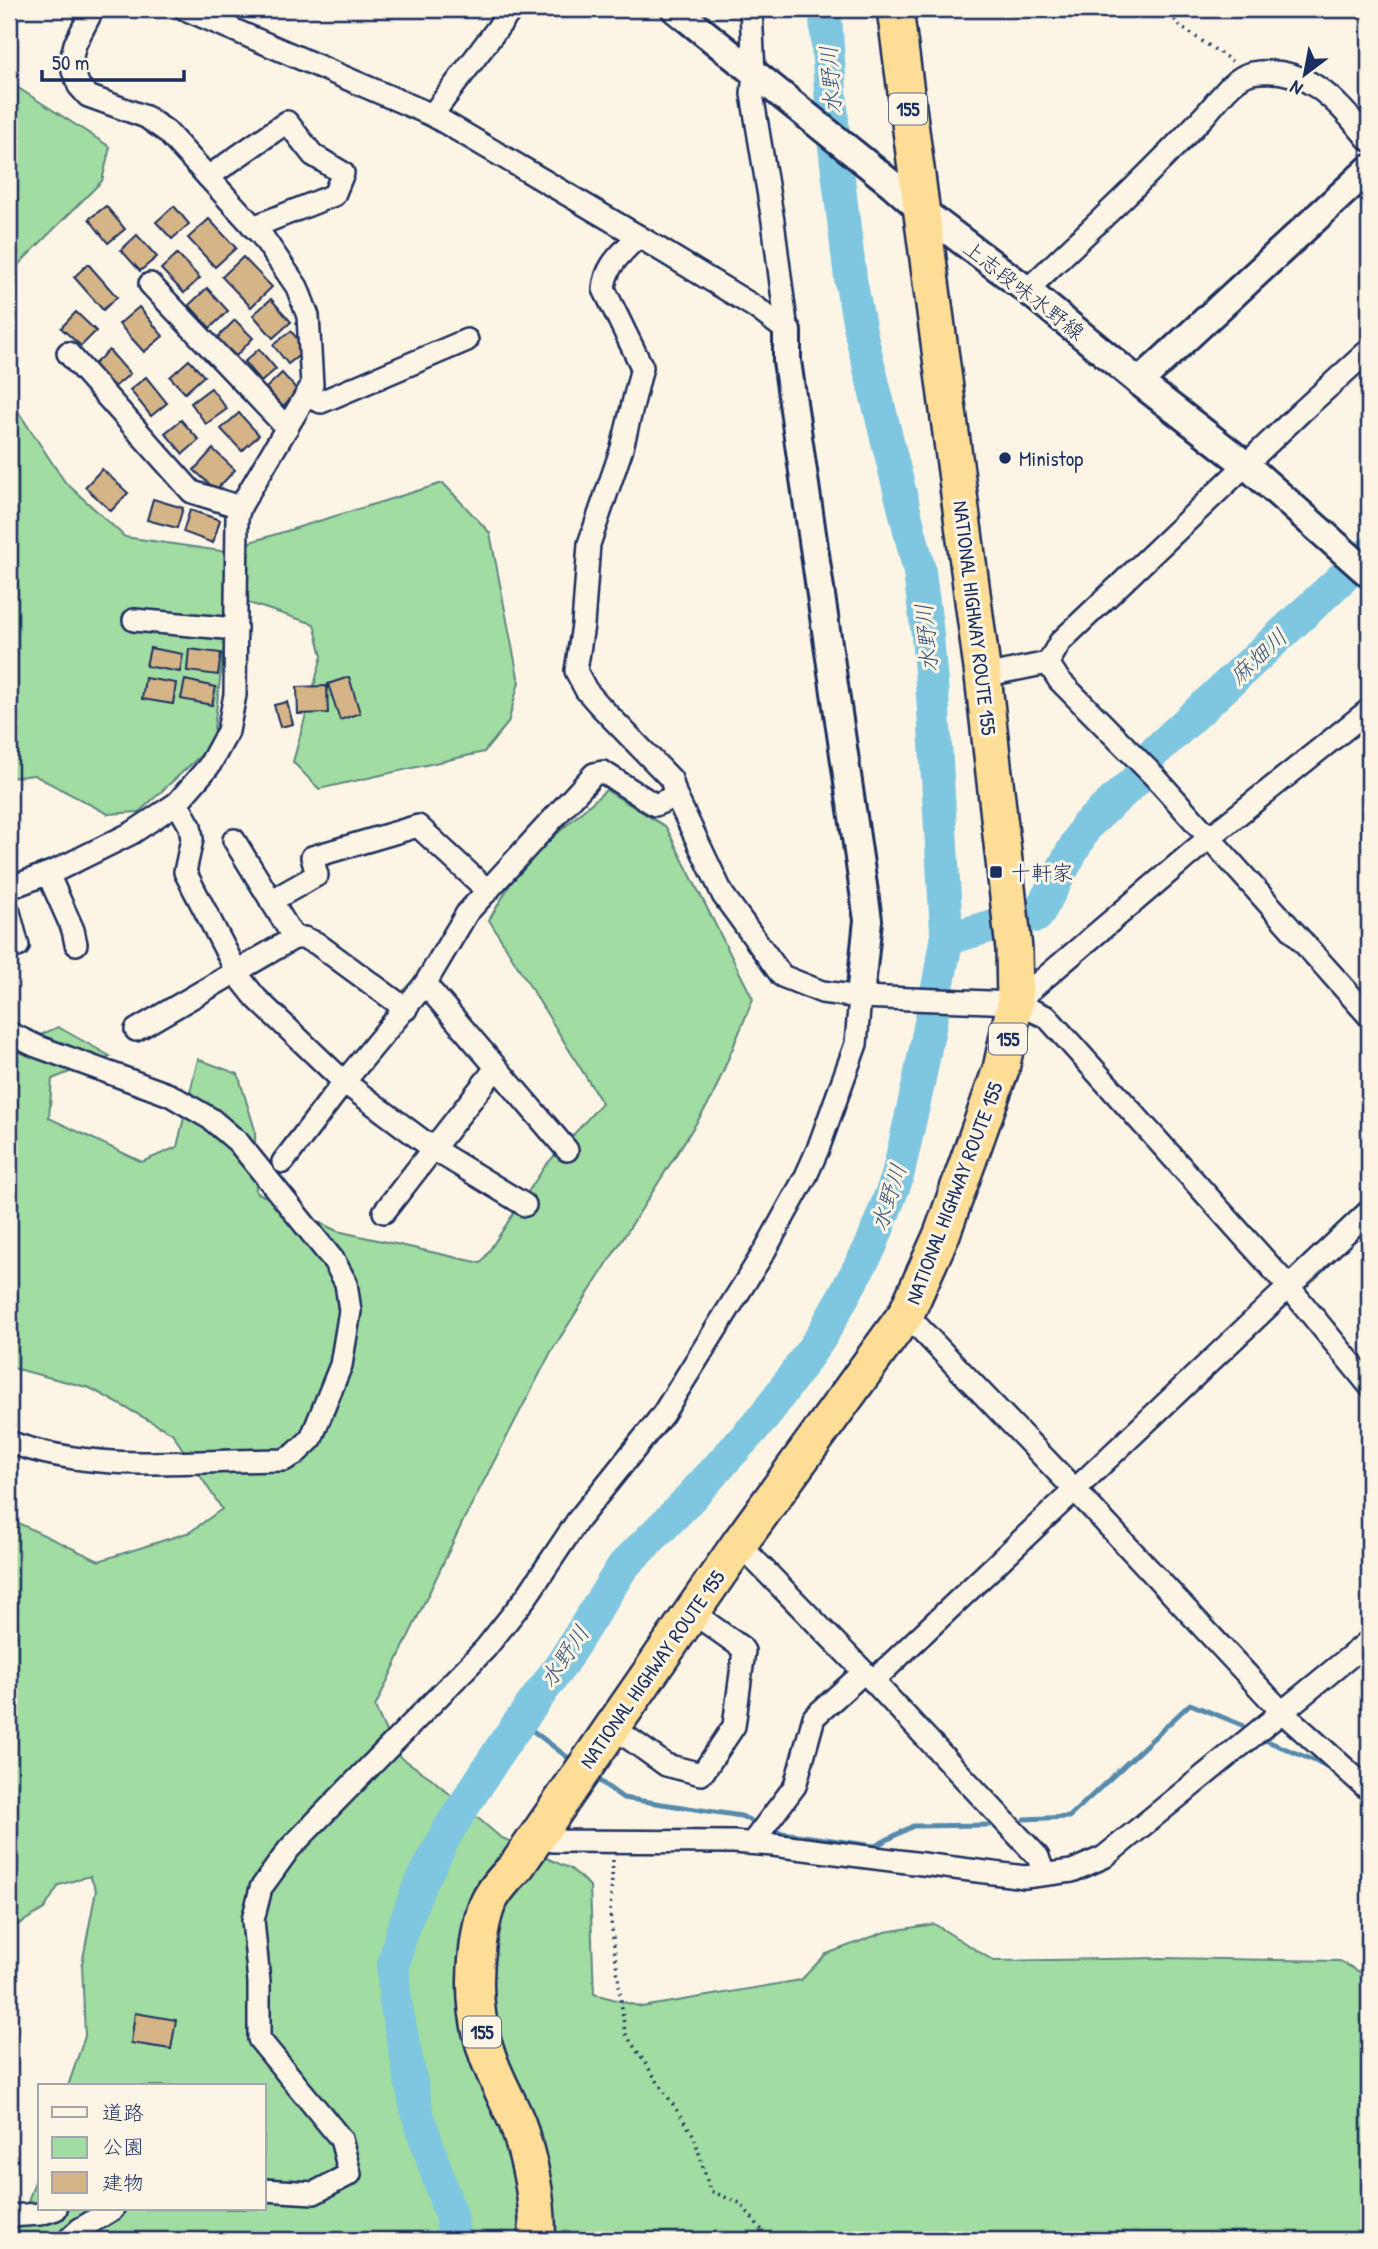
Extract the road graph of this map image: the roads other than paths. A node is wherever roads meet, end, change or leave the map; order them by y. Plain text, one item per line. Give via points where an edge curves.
1 (93, 9) edge
2 (185, 9) edge
3 (512, 9) edge
4 (675, 9) edge
5 (751, 9) edge
6 (895, 9) edge
7 (763, 81) junction
8 (432, 115) junction
9 (1369, 140) edge
10 (1369, 169) edge
11 (208, 177) junction
12 (921, 210) junction
13 (253, 227) junction
14 (638, 236) junction
15 (150, 284) dead end
16 (1027, 290) junction
17 (787, 331) junction
18 (467, 340) dead end
19 (1369, 351) edge
20 (68, 353) dead end
21 (1139, 382) junction
22 (306, 396) junction
23 (287, 428) junction
24 (1246, 466) junction
25 (240, 507) junction
26 (1362, 567) edge
27 (134, 620) dead end
28 (236, 629) junction
29 (1048, 663) junction
30 (983, 676) junction
31 (1369, 710) edge
32 (676, 796) junction
33 (177, 803) junction
34 (1210, 837) junction
35 (234, 840) dead end
36 (48, 874) junction
37 (9, 887) edge
38 (488, 891) junction
39 (271, 901) junction
40 (9, 912) edge
41 (293, 938) junction
42 (76, 944) dead end
43 (18, 946) dead end
44 (236, 972) junction
45 (425, 984) junction
46 (860, 997) junction
47 (1005, 1002) junction
48 (405, 1009) junction
49 (1369, 1016) edge
50 (136, 1030) dead end
51 (9, 1033) edge
52 (496, 1068) junction
53 (344, 1082) junction
54 (433, 1149) junction
55 (567, 1150) dead end
56 (283, 1161) dead end
57 (526, 1205) dead end
58 (384, 1212) dead end
59 (1369, 1212) edge
60 (1289, 1287) junction
61 (906, 1314) junction
62 (1369, 1385) edge
63 (9, 1442) edge
64 (1075, 1490) junction
65 (739, 1544) junction
66 (692, 1612) junction
67 (1369, 1641) edge
68 (868, 1676) junction
69 (1282, 1712) junction
70 (612, 1727) junction
71 (1369, 1790) edge
72 (537, 1833) junction
73 (752, 1843) junction
74 (1044, 1874) junction
75 (266, 2190) edge
76 (54, 2210) edge
77 (111, 2210) edge
78 (9, 2216) edge
79 (68, 2240) edge
80 (537, 2240) edge

1 - 11 street via 72,56 79,86 88,96 146,117 166,131
2 - 8 street
3 - 8 street
4 - 7 street, 上志段味水野線
5 - 7 street
6 - 12 highway, NATIONAL HIGHWAY ROUTE 155 / 155
7 - 12 street, 上志段味水野線
7 - 17 street via 752,94
8 - 14 street
9 - 16 street via 1332,98 1307,79 1250,73 1236,81
10 - 21 street
11 - 13 street
11 - 13 street via 287,122 313,155 343,173 334,195
12 - 16 street, 上志段味水野線
12 - 30 highway, NATIONAL HIGHWAY ROUTE 155 / 155
13 - 22 street via 297,287 308,316 312,386
14 - 17 street
14 - 32 street via 607,269 605,279 604,289 642,367 622,447 589,544 576,671 600,706 671,779
15 - 23 street
16 - 21 street, 上志段味水野線
17 - 46 street via 787,361 868,920
18 - 22 street via 321,402
19 - 24 street
20 - 25 street via 192,492
21 - 24 street, 上志段味水野線
22 - 23 street
23 - 25 street
24 - 26 street, 上志段味水野線
24 - 29 street via 1060,642
25 - 28 street
27 - 28 street
28 - 33 street via 235,695 228,731 209,766
29 - 30 street
29 - 34 street via 1059,680
30 - 47 highway, NATIONAL HIGHWAY ROUTE 155 / 155 via 1014,949
31 - 34 street
32 - 38 street via 655,805 603,772 594,774
32 - 46 street via 723,895 782,976 822,992
33 - 36 street via 132,833
33 - 44 street via 192,839 185,872
34 - 47 street
34 - 49 street
35 - 39 street
36 - 37 street
36 - 42 street
38 - 39 street via 418,826 312,857 317,875
38 - 45 street via 459,925
39 - 41 street
40 - 43 street
41 - 44 street
41 - 48 street via 316,943
44 - 50 street
44 - 53 street via 256,998
45 - 48 street
45 - 52 street
46 - 47 street
46 - 75 street via 856,1044 806,1176 663,1414 578,1520 485,1649 289,1849 261,1888 253,1920 259,2039 341,2139 350,2174 314,2193
47 - 60 street via 1047,1017
47 - 61 highway, NATIONAL HIGHWAY ROUTE 155 / 155 via 1001,1069 942,1234
48 - 53 street
51 - 63 street via 170,1095 211,1119 238,1142 326,1250 346,1283 350,1311 341,1365 312,1439 284,1460 99,1462
52 - 54 street
52 - 55 street
53 - 54 street
53 - 56 street
54 - 57 street
54 - 58 street
59 - 60 street
60 - 62 street
60 - 64 street
61 - 64 street
61 - 65 highway, NATIONAL HIGHWAY ROUTE 155 / 155
64 - 68 street
64 - 69 street
65 - 66 highway, NATIONAL HIGHWAY ROUTE 155 / 155
65 - 68 street
66 - 70 highway, NATIONAL HIGHWAY ROUTE 155 / 155
66 - 70 street via 744,1651 734,1726 704,1771 666,1765
67 - 69 street
68 - 73 street via 814,1717 795,1786
68 - 74 street via 1038,1857
69 - 71 street
69 - 74 street via 1104,1857 1072,1871
70 - 72 highway, NATIONAL HIGHWAY ROUTE 155 / 155
72 - 73 street via 552,1841
72 - 80 highway, NATIONAL HIGHWAY ROUTE 155 / 155 via 516,1867 490,1895 482,1920 475,1980 487,2055 518,2125 536,2192
73 - 74 street via 1025,1877
76 - 78 street
77 - 79 street

